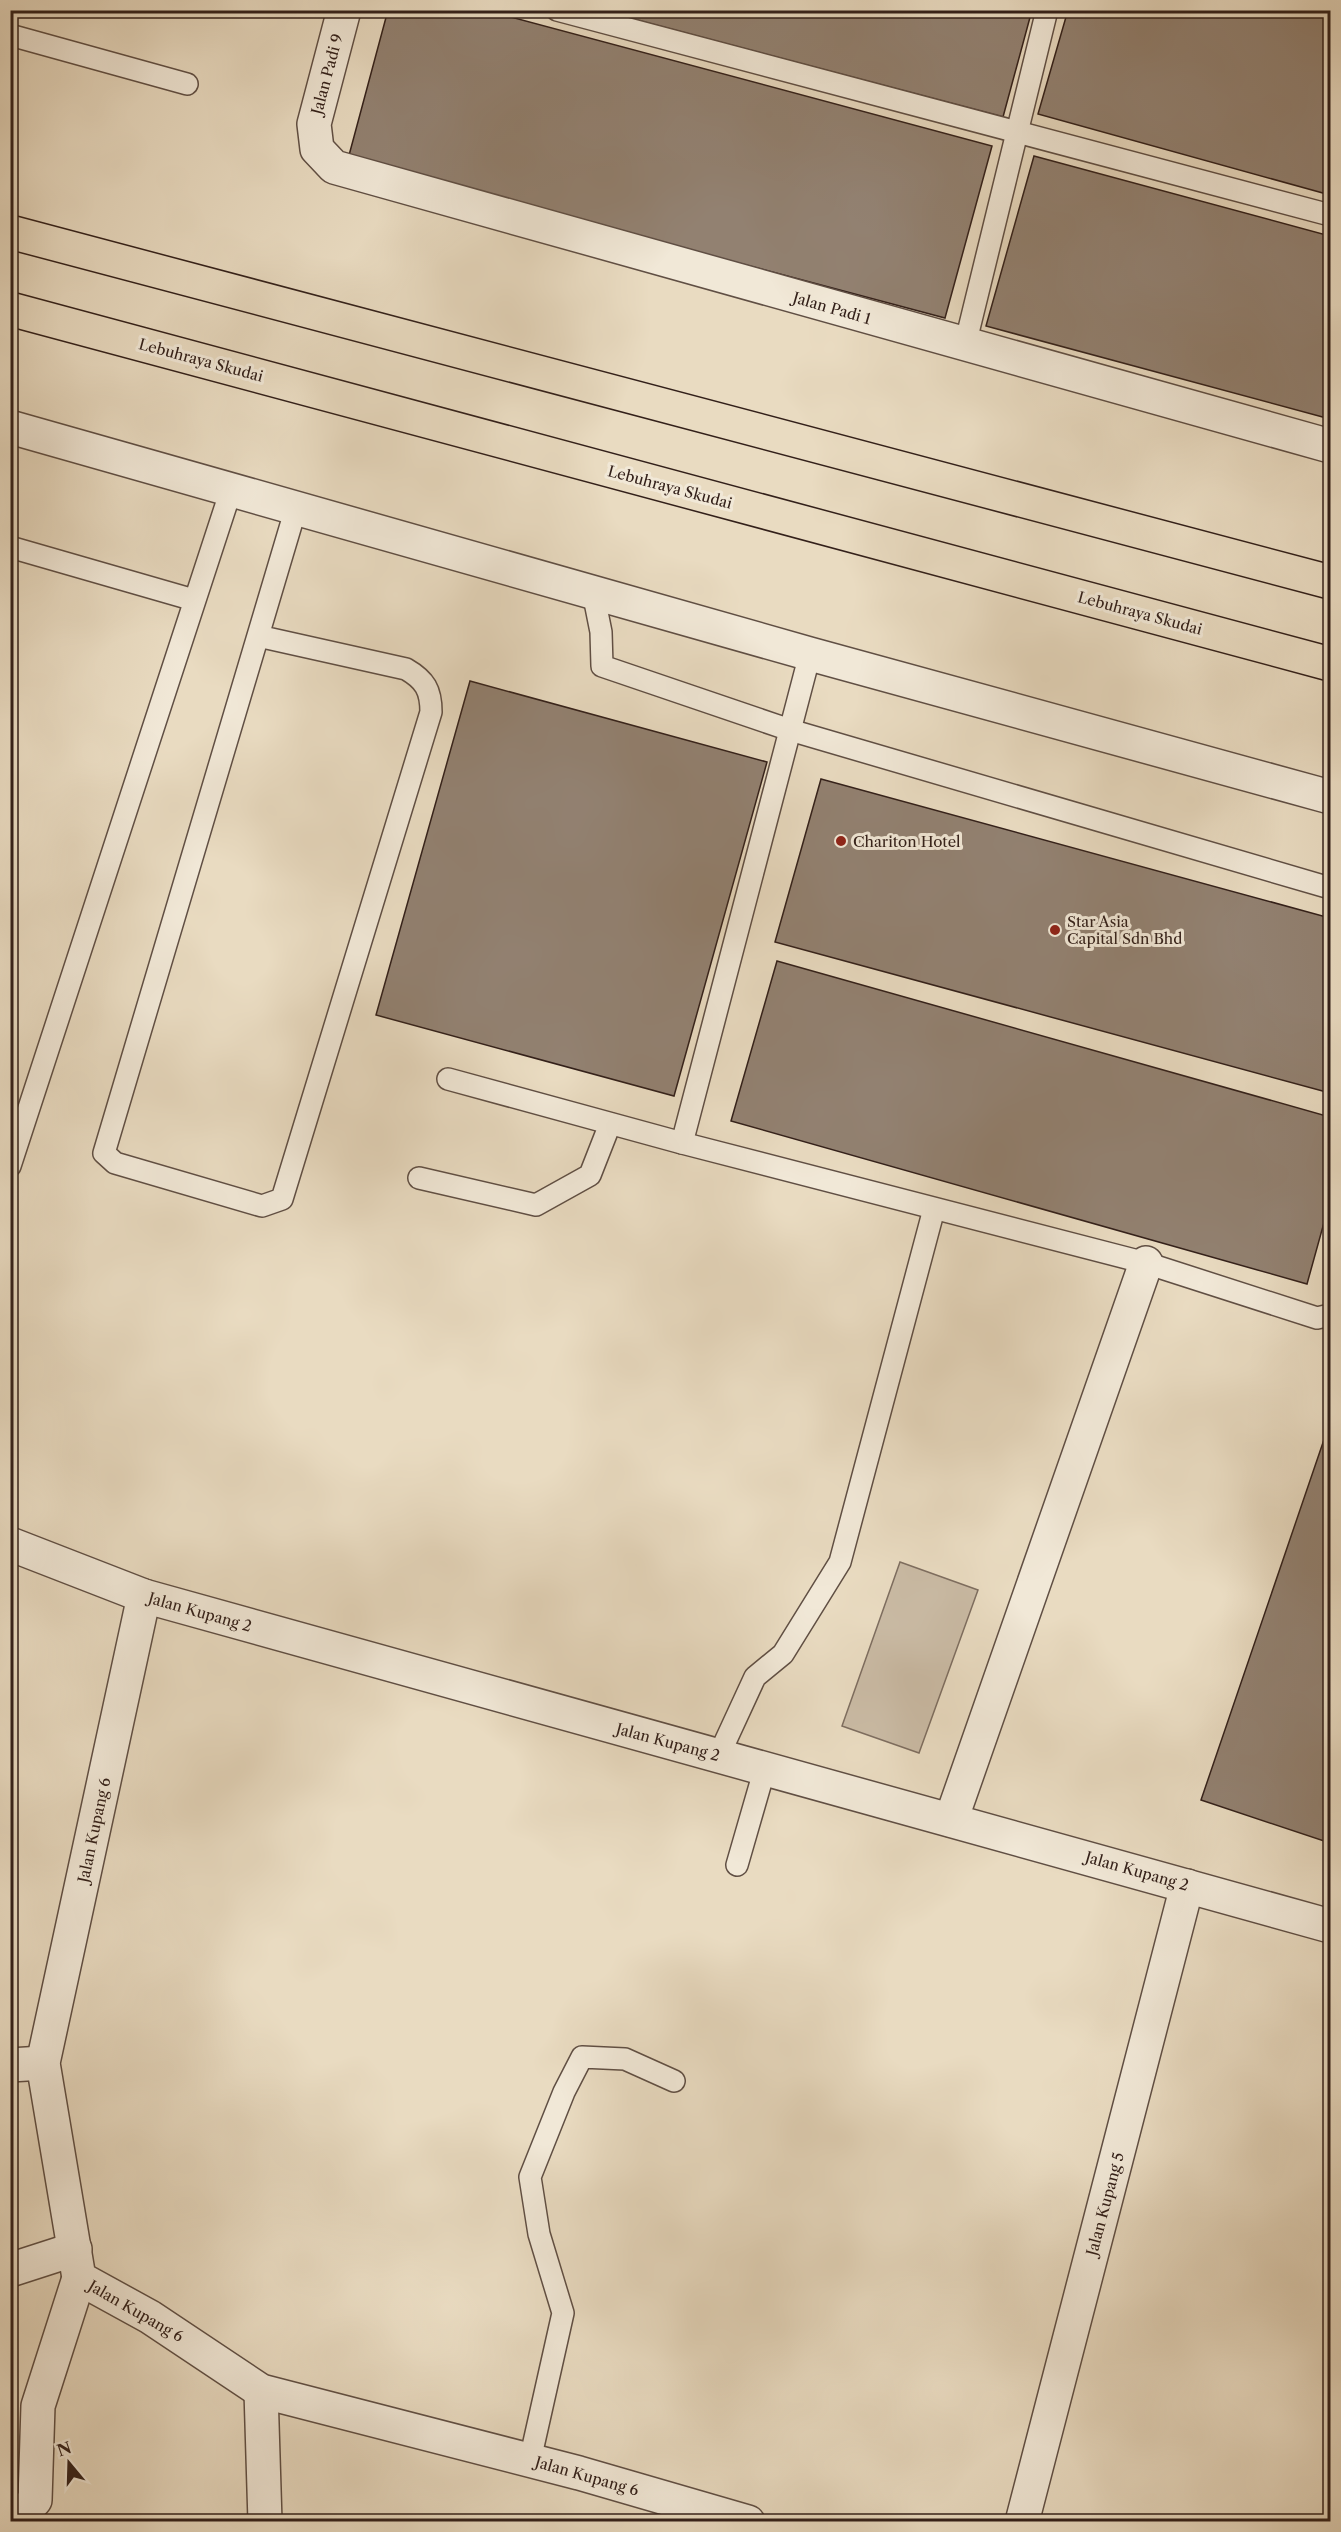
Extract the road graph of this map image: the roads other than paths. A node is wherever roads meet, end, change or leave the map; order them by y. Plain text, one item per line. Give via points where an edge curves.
1 (344, 10) edge
2 (557, 10) edge
3 (1047, 10) edge
4 (10, 35) edge
5 (187, 84) dead end
6 (1016, 133) junction
7 (334, 167) joint
8 (1330, 215) edge
9 (10, 232) edge
10 (10, 309) edge
11 (965, 345) junction
12 (10, 427) edge
13 (1330, 446) edge
14 (231, 490) junction
15 (296, 508) junction
16 (10, 546) edge
17 (1330, 582) edge
18 (593, 592) junction
19 (194, 600) junction
20 (258, 636) junction
21 (810, 654) junction
22 (1330, 664) edge
23 (790, 730) junction
24 (1330, 797) edge
25 (1330, 888) edge
26 (448, 1078) dead end
27 (610, 1124) junction
28 (682, 1143) junction
29 (10, 1166) edge
30 (419, 1178) dead end
31 (934, 1209) junction
32 (1146, 1263) junction
33 (1330, 1315) edge
34 (10, 1544) edge
35 (144, 1596) junction
36 (719, 1755) junction
37 (765, 1768) junction
38 (951, 1820) junction
39 (737, 1865) dead end
40 (1187, 1886) junction
41 (1330, 1926) edge
42 (43, 2063) junction
43 (10, 2065) edge
44 (674, 2081) dead end
45 (77, 2264) junction
46 (10, 2270) edge
47 (261, 2391) junction
48 (530, 2460) junction
49 (14, 2522) edge
50 (265, 2522) edge
51 (748, 2522) edge
52 (1022, 2522) edge

1 - 7 street, Jalan Padi 9 via 314,124 317,149
2 - 6 lane
3 - 6 lane
4 - 5 lane
6 - 8 lane
6 - 11 lane
7 - 11 street, Jalan Padi 1
9 - 17 highway
10 - 22 highway, Lebuhraya Skudai
11 - 13 street, Jalan Padi 1
12 - 14 street
14 - 15 street
14 - 19 lane
15 - 18 street
15 - 20 lane
16 - 19 lane
18 - 21 street
18 - 23 lane via 601,632 602,666
19 - 29 lane
20 - 20 lane via 104,1153 115,1163 262,1206 282,1199 431,712 431,693 421,678 406,669
21 - 23 lane
21 - 24 street
23 - 25 lane
23 - 28 lane
26 - 27 lane
27 - 28 lane
27 - 30 lane via 590,1175 536,1205
28 - 31 lane
31 - 32 lane
31 - 36 lane via 840,1562 783,1654 755,1677
32 - 33 lane via 1317,1318
32 - 38 street
34 - 35 street, Jalan Kupang 2
35 - 36 street, Jalan Kupang 2
35 - 42 street, Jalan Kupang 6
36 - 37 street, Jalan Kupang 2
37 - 38 street, Jalan Kupang 2
37 - 39 lane
38 - 40 street, Jalan Kupang 2
40 - 41 street, Jalan Kupang 2
40 - 52 street, Jalan Kupang 5
42 - 43 street
42 - 45 street, Jalan Kupang 6
44 - 48 lane via 625,2059 582,2057 530,2177 540,2234 563,2313
45 - 46 street
45 - 47 street, Jalan Kupang 6
45 - 49 street via 38,2406 35,2500
47 - 48 street, Jalan Kupang 6
47 - 50 street
48 - 51 street, Jalan Kupang 6

